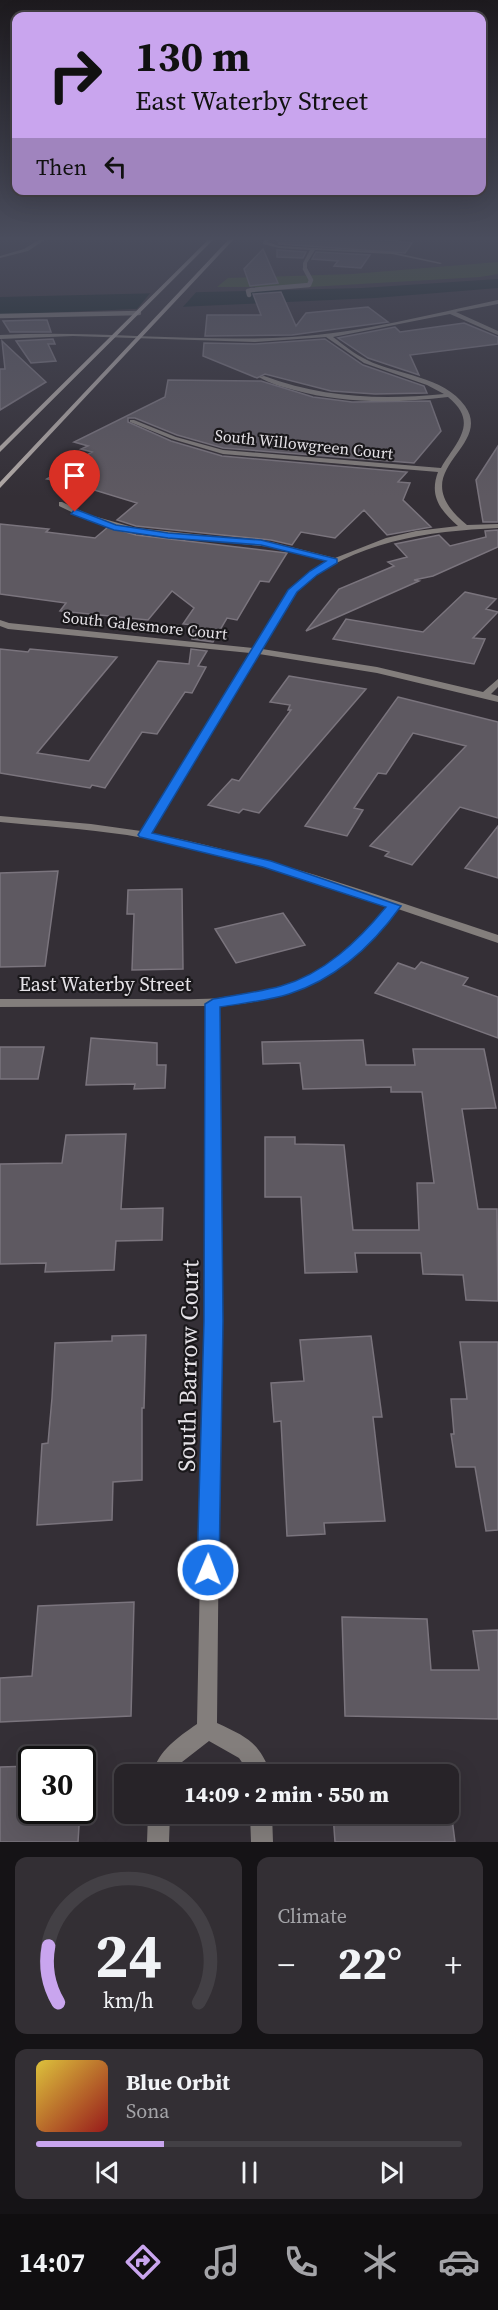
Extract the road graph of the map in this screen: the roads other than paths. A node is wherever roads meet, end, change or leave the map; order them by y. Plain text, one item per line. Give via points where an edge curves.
1 (127, 325) edge
2 (151, 325) edge
3 (394, 325) edge
4 (480, 325) edge
5 (498, 333) edge
6 (115, 336) junction
7 (328, 336) junction
8 (0, 337) edge
9 (140, 337) junction
10 (262, 377) dead end
11 (450, 395) junction
12 (132, 421) dead end
13 (0, 450) edge
14 (443, 470) junction
15 (0, 486) edge
16 (62, 504) dead end
17 (498, 526) edge
18 (466, 528) junction
19 (334, 561) junction
20 (0, 623) edge
21 (257, 651) junction
22 (498, 682) edge
23 (485, 695) junction
24 (498, 699) edge
25 (0, 819) edge
26 (144, 835) junction
27 (394, 906) junction
28 (498, 939) edge
29 (0, 1003) edge
30 (213, 1004) junction
31 (207, 1729) junction
32 (166, 1764) edge
33 (257, 1764) edge
34 (159, 1824) edge
35 (261, 1824) edge
36 (158, 1842) edge
37 (262, 1842) edge

1 - 6 main road
2 - 9 main road
3 - 7 street
4 - 5 street
6 - 8 street via 59,333
6 - 9 street
6 - 13 main road
7 - 9 street via 224,341
7 - 11 street via 365,362
9 - 15 main road
10 - 11 street via 337,398 402,400
11 - 14 street via 469,418 467,431
12 - 14 street, South Willowgreen Court via 223,452
14 - 18 street via 437,486 439,497
16 - 19 street via 87,519 114,528 261,543
17 - 18 street
18 - 19 street via 409,535 359,549
19 - 21 street via 293,590
20 - 21 street, South Galesmore Court
21 - 23 street, South Galesmore Court via 390,673
21 - 26 street
22 - 23 street
23 - 24 street, South Galesmore Court
25 - 26 street
26 - 27 street via 267,864
27 - 28 street
27 - 30 street, East Waterby Street via 369,936 315,978 285,990
29 - 30 street, East Waterby Street
30 - 31 street, South Barrow Court
31 - 32 street
31 - 33 street via 247,1749
34 - 36 street
35 - 37 street

